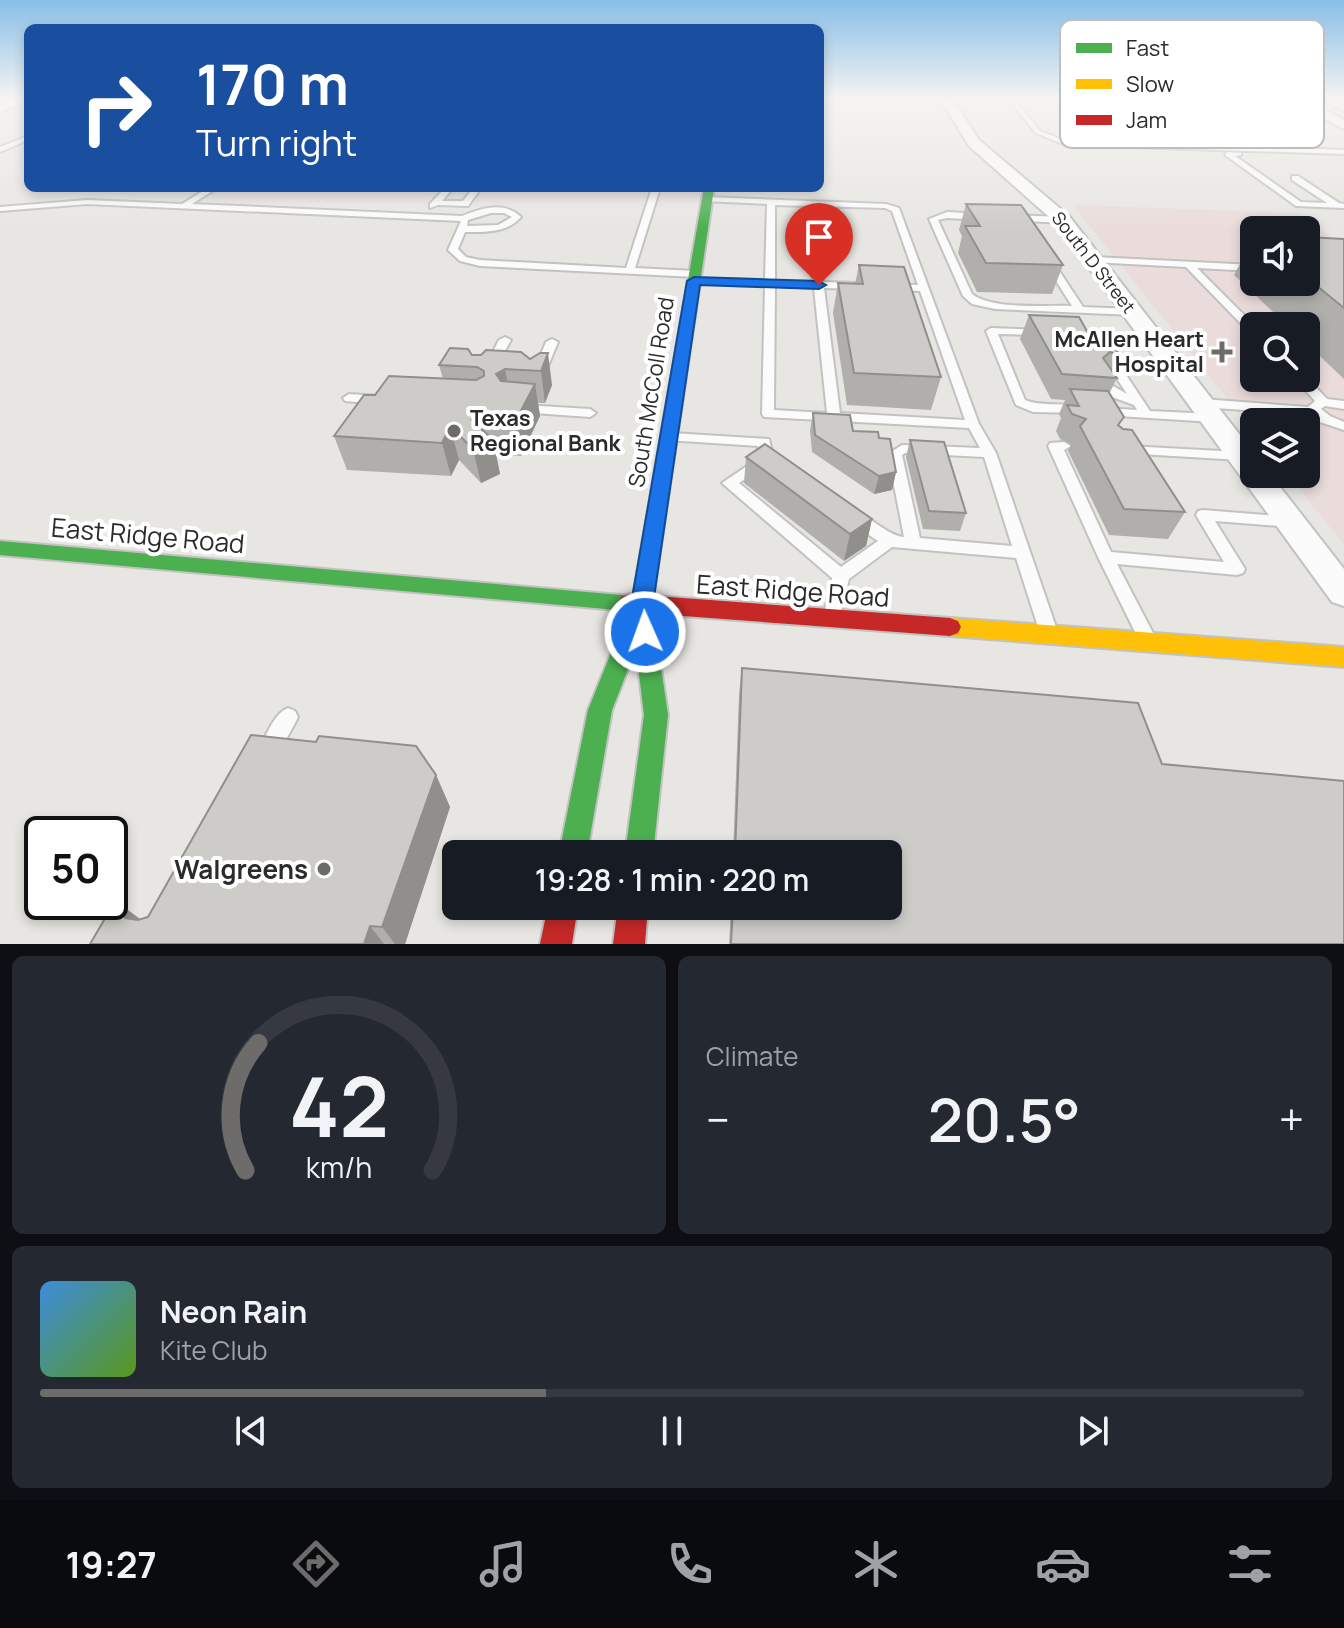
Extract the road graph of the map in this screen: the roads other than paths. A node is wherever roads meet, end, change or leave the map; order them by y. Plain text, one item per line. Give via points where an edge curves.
1 (18, 142) edge
2 (973, 142) edge
3 (1208, 148) edge
4 (1290, 148) edge
5 (0, 150) edge
6 (1294, 151) junction
7 (1344, 155) edge
8 (1295, 178) dead end
9 (207, 192) edge
10 (446, 192) edge
11 (474, 192) edge
12 (655, 192) edge
13 (708, 194) edge
14 (771, 202) junction
15 (436, 203) junction
16 (809, 203) junction
17 (184, 206) junction
18 (1340, 206) edge
19 (0, 209) edge
20 (425, 216) junction
21 (991, 217) edge
22 (1005, 217) edge
23 (1020, 218) junction
24 (1063, 220) junction
25 (463, 224) junction
26 (1029, 231) edge
27 (1046, 257) edge
28 (1094, 260) junction
29 (1189, 265) junction
30 (1240, 267) edge
31 (630, 270) junction
32 (694, 277) junction
33 (770, 285) junction
34 (819, 285) junction
35 (864, 286) edge
36 (879, 287) edge
37 (924, 288) junction
38 (1080, 310) junction
39 (1133, 312) junction
40 (1240, 317) edge
41 (1095, 335) junction
42 (1153, 339) junction
43 (505, 340) dead end
44 (552, 342) dead end
45 (1104, 349) junction
46 (1089, 353) edge
47 (483, 381) edge
48 (1101, 383) edge
49 (1310, 392) edge
50 (349, 398) dead end
51 (394, 401) edge
52 (1138, 402) junction
53 (1344, 405) edge
54 (1319, 406) junction
55 (1207, 411) junction
56 (590, 413) dead end
57 (768, 414) junction
58 (1146, 414) junction
59 (834, 417) junction
60 (973, 424) junction
61 (1343, 427) edge
62 (668, 437) junction
63 (764, 442) junction
64 (1064, 446) dead end
65 (1115, 449) edge
66 (989, 453) junction
67 (1240, 456) joint
68 (766, 458) junction
69 (785, 471) edge
70 (1265, 488) edge
71 (838, 506) edge
72 (1291, 522) junction
73 (864, 524) junction
74 (851, 535) edge
75 (889, 541) junction
76 (913, 543) junction
77 (0, 548) edge
78 (1022, 553) junction
79 (1106, 557) junction
80 (841, 576) junction
81 (1344, 593) edge
82 (642, 604) junction
83 (832, 619) junction
84 (1050, 635) junction
85 (1149, 642) junction
86 (1344, 657) edge
87 (288, 717) dead end
88 (258, 771) edge
89 (576, 840) edge
90 (641, 840) edge
91 (560, 920) edge
92 (632, 920) edge
93 (556, 944) edge
94 (629, 944) edge

1 - 5 lane
2 - 24 street, South D Street
3 - 6 lane
4 - 6 lane
6 - 7 lane
7 - 18 lane via 1227,154 1299,204
8 - 18 lane
9 - 17 lane
10 - 15 lane
11 - 15 lane via 465,204
12 - 31 lane
13 - 14 lane
13 - 32 main road, South McColl Road
14 - 16 lane
14 - 33 lane
15 - 20 lane
16 - 34 lane
16 - 37 lane via 896,210
17 - 19 lane via 87,202
17 - 20 lane
20 - 25 lane
21 - 38 lane via 933,219 968,296 995,306
22 - 23 lane
23 - 24 lane
23 - 26 lane
24 - 28 street, South D Street
25 - 25 lane via 499,227 517,217 495,210
25 - 31 lane via 453,250 463,259
27 - 38 lane
28 - 29 lane
28 - 39 street, South D Street
29 - 30 lane
29 - 40 lane
31 - 32 lane
32 - 33 lane
32 - 62 main road, South McColl Road
33 - 34 lane
33 - 57 lane
34 - 35 lane
34 - 59 lane
36 - 37 lane
37 - 60 lane
38 - 39 lane
39 - 42 street, South D Street
41 - 42 lane
41 - 45 lane
41 - 58 lane via 991,331 1020,402 1033,408
42 - 55 street, South D Street
43 - 47 lane
44 - 56 lane via 525,400
45 - 46 lane
45 - 52 lane
48 - 52 lane
49 - 54 lane
50 - 51 lane
52 - 58 lane
53 - 54 lane
54 - 55 lane
54 - 61 lane via 1325,419
55 - 58 lane
55 - 67 street, South D Street
57 - 59 lane
57 - 63 lane
59 - 60 lane
60 - 66 lane
62 - 63 lane
62 - 82 main road, South McColl Road
63 - 68 lane
64 - 79 lane via 1055,446
65 - 67 lane
66 - 76 lane via 902,449 895,454
66 - 78 lane
68 - 69 lane
68 - 80 lane via 729,483 824,555
70 - 72 street, South D Street
71 - 73 lane
72 - 79 lane via 1203,515 1237,569
72 - 81 street, South D Street
73 - 74 lane
73 - 75 lane
75 - 76 lane
75 - 80 lane
76 - 78 lane
77 - 82 main road, East Ridge Road
78 - 84 lane
79 - 85 lane
80 - 83 lane
82 - 83 main road, East Ridge Road
82 - 89 main road, South McColl Road via 600,710
82 - 90 main road, South McColl Road via 656,715
83 - 84 main road, East Ridge Road
84 - 85 main road, East Ridge Road
85 - 86 main road, East Ridge Road
87 - 88 lane
91 - 93 main road
92 - 94 main road

